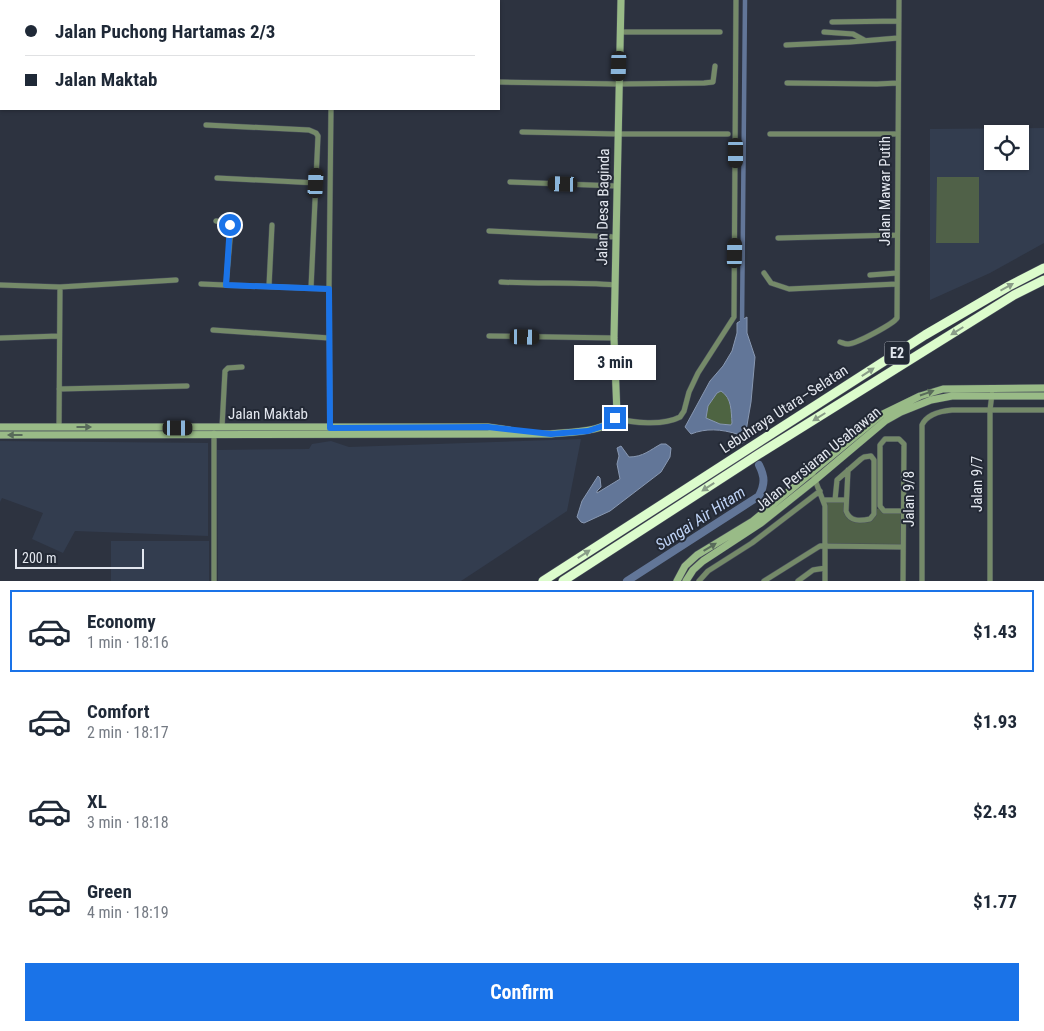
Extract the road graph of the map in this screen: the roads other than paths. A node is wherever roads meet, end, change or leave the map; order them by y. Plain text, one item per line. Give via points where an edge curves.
1 (621, 0) edge
2 (736, 0) edge
3 (899, 0) edge
4 (899, 21) junction
5 (832, 22) dead end
6 (620, 32) junction
7 (720, 32) dead end
8 (824, 32) dead end
9 (898, 38) junction
10 (865, 41) junction
11 (786, 45) dead end
12 (715, 66) dead end
13 (500, 82) edge
14 (788, 83) dead end
15 (898, 83) junction
16 (619, 84) junction
17 (331, 110) edge
18 (206, 125) dead end
19 (522, 132) dead end
20 (617, 134) junction
21 (728, 134) dead end
22 (770, 134) dead end
23 (898, 134) junction
24 (217, 178) dead end
25 (510, 182) dead end
26 (316, 183) junction
27 (617, 186) junction
28 (216, 221) dead end
29 (272, 225) dead end
30 (489, 231) dead end
31 (897, 235) junction
32 (616, 237) junction
33 (778, 238) dead end
34 (1044, 268) edge
35 (764, 273) dead end
36 (897, 273) junction
37 (870, 275) dead end
38 (176, 280) dead end
39 (1044, 280) edge
40 (501, 282) dead end
41 (201, 284) dead end
42 (897, 284) junction
43 (0, 285) edge
44 (226, 285) junction
45 (615, 285) junction
46 (60, 286) junction
47 (268, 286) junction
48 (311, 288) junction
49 (329, 289) junction
50 (213, 330) dead end
51 (59, 336) junction
52 (489, 336) dead end
53 (0, 338) edge
54 (329, 338) junction
55 (614, 338) junction
56 (840, 342) dead end
57 (242, 367) dead end
58 (187, 386) dead end
59 (994, 388) junction
60 (1044, 388) edge
61 (59, 389) junction
62 (992, 396) junction
63 (1044, 396) edge
64 (990, 410) junction
65 (1044, 410) edge
66 (616, 416) junction
67 (0, 427) edge
68 (62, 430) junction
69 (217, 430) junction
70 (330, 431) junction
71 (0, 435) edge
72 (848, 470) junction
73 (812, 472) junction
74 (815, 480) junction
75 (820, 491) junction
76 (824, 500) junction
77 (835, 500) junction
78 (846, 500) junction
79 (903, 511) junction
80 (825, 546) junction
81 (903, 546) junction
82 (825, 568) junction
83 (214, 581) edge
84 (543, 581) edge
85 (563, 581) edge
86 (676, 581) edge
87 (686, 581) edge
88 (699, 581) edge
89 (764, 581) edge
90 (798, 581) edge
91 (825, 581) edge
92 (903, 581) edge
93 (922, 581) edge
94 (990, 581) edge

1 - 6 street, Jalan Desa Baginda
2 - 66 street via 734,317 698,373 680,417 666,421 628,422
3 - 4 street, Jalan Mawar Putih
4 - 5 street
4 - 9 street, Jalan Mawar Putih
6 - 7 street
6 - 16 street, Jalan Desa Baginda
8 - 10 street via 853,34
9 - 10 street
9 - 15 street, Jalan Mawar Putih
10 - 11 street
12 - 16 street via 713,82
13 - 16 street
14 - 15 street
15 - 23 street, Jalan Mawar Putih
16 - 20 street, Jalan Desa Baginda
17 - 49 street
18 - 26 street via 316,133 319,141
19 - 20 street
20 - 21 street
20 - 27 street, Jalan Desa Baginda
22 - 23 street
23 - 31 street, Jalan Mawar Putih
24 - 26 street
25 - 27 street
26 - 48 street
27 - 32 street, Jalan Desa Baginda
28 - 44 street via 229,223 230,228
29 - 47 street
30 - 32 street
31 - 33 street
31 - 36 street, Jalan Mawar Putih
32 - 45 street, Jalan Desa Baginda
84 -> 34 highway, Lebuhraya Utara–Selatan / E2 via 926,335
35 - 42 street via 772,283 789,289
36 - 37 street
36 - 42 street, Jalan Mawar Putih
38 - 46 street
39 -> 85 highway, Lebuhraya Utara–Selatan / E2 via 1014,295 759,454
40 - 45 street
41 - 44 street
42 - 56 street, Jalan Mawar Putih via 894,322 857,342
43 - 46 street
44 - 47 street
45 - 55 street, Jalan Desa Baginda
46 - 51 street
47 - 48 street
48 - 49 street
49 - 54 street
50 - 54 street
51 - 53 street
51 - 61 street
52 - 55 street
54 - 70 street
55 - 66 street, Jalan Desa Baginda
57 - 69 street via 224,371
58 - 61 street
59 - 60 street, Jalan Persiaran Usahawan
59 - 62 street, Jalan 9/7
73 -> 59 street, Jalan Persiaran Usahawan via 882,415 913,398 943,389
61 - 68 street
62 - 63 street, Jalan Persiaran Usahawan
62 - 64 street, Jalan 9/7
62 - 74 street, Jalan Persiaran Usahawan via 952,396 911,408 885,422
64 - 65 street
64 - 93 street, Jalan 9/8 via 946,411 926,418 922,425
64 - 94 street, Jalan 9/7
66 - 70 street, Jalan Maktab via 603,426 588,431
67 - 68 street, Jalan Maktab
68 - 69 street, Jalan Maktab
68 -> 71 street, Jalan Maktab
69 - 70 street, Jalan Maktab
69 - 83 street
72 - 77 street via 836,481
72 - 78 street
72 - 78 street via 864,456 873,458 874,514 867,520 850,518
73 - 74 street
86 -> 73 street, Jalan Persiaran Usahawan via 697,555 752,521
74 - 75 street
74 - 87 street, Jalan Persiaran Usahawan via 761,523 703,561
75 - 76 street
75 - 88 street
76 - 77 street
76 - 80 street
77 - 78 street
79 - 79 street via 884,511 880,506 881,442 885,438 899,438 904,444
79 - 81 street
80 - 81 street
80 - 82 street
80 - 89 street via 814,548
81 - 92 street
82 - 90 street via 813,570
82 - 91 street

